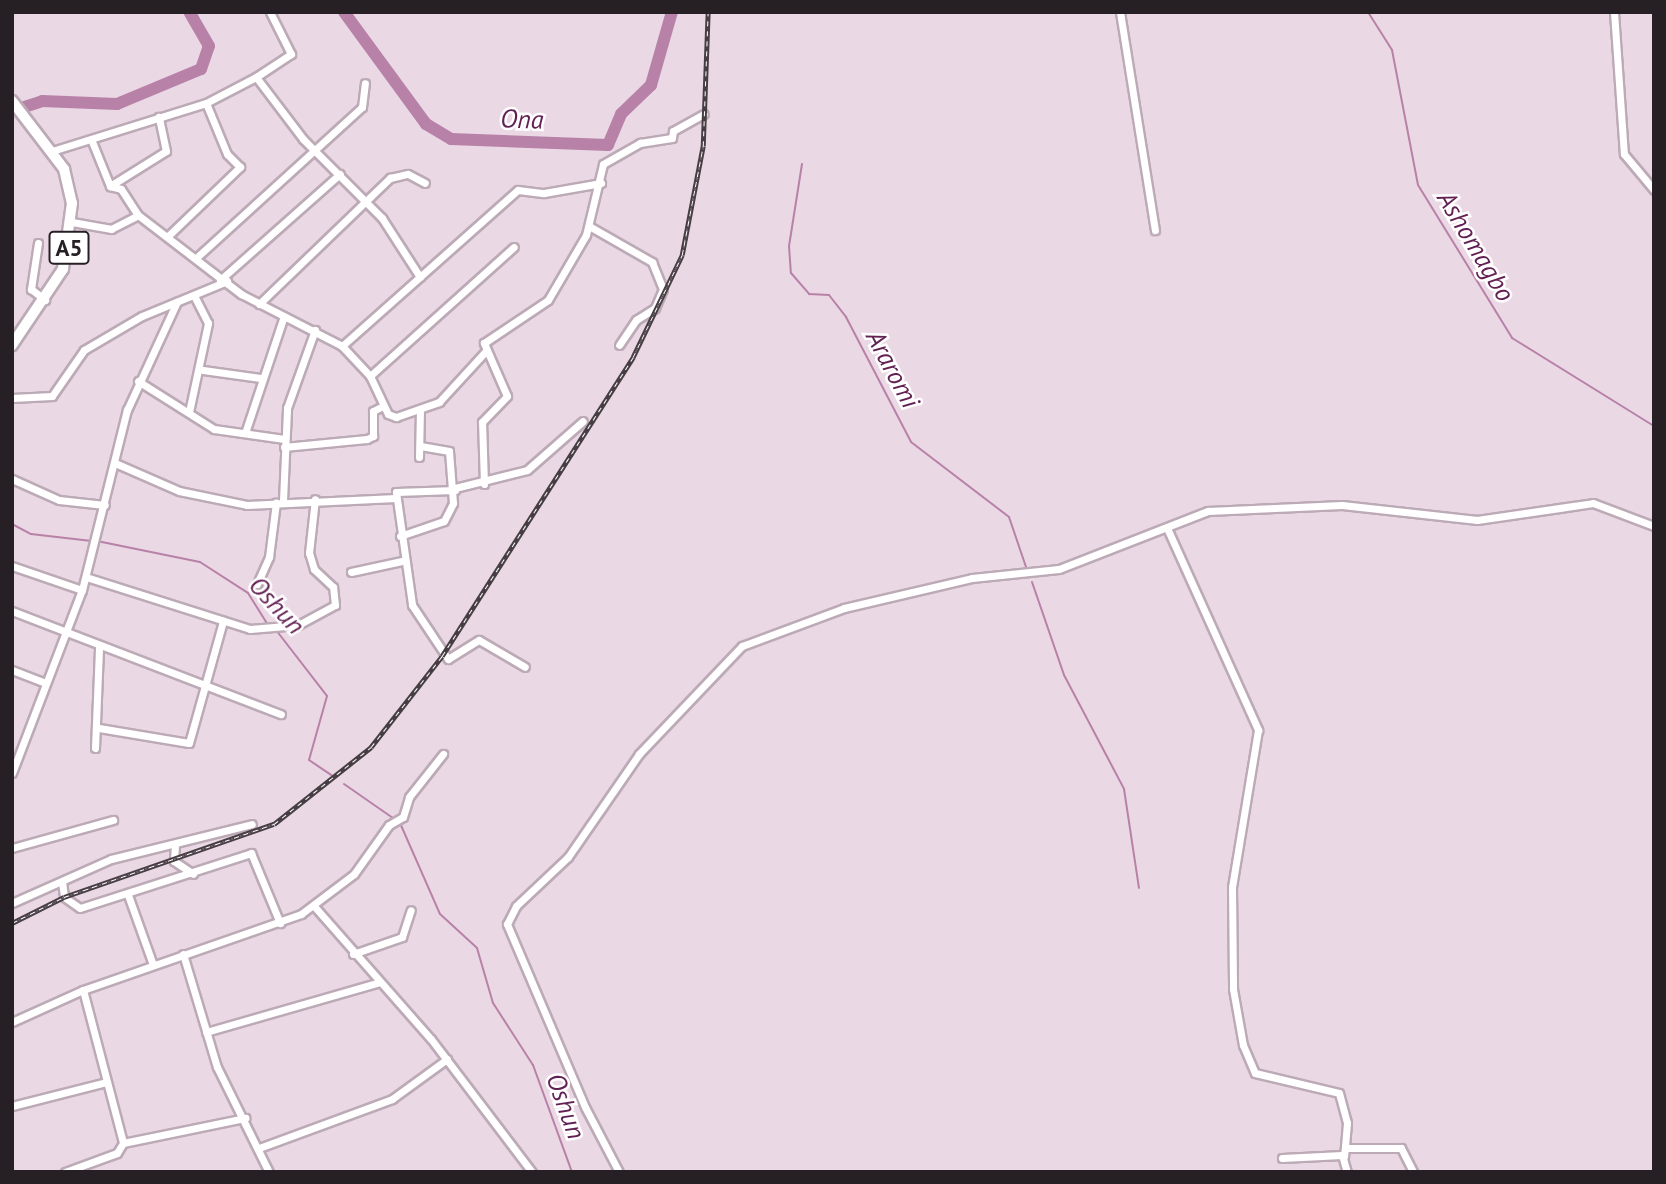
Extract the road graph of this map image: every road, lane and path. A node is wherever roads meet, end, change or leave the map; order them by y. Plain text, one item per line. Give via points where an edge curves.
1 (270, 12) edge
2 (1120, 12) edge
3 (1614, 12) edge
4 (256, 77) junction
5 (365, 83) dead end
6 (12, 101) edge
7 (206, 103) junction
8 (704, 114) dead end
9 (159, 117) junction
10 (91, 139) junction
11 (48, 147) junction
12 (316, 150) junction
13 (340, 174) junction
14 (425, 183) dead end
15 (601, 183) junction
16 (110, 186) junction
17 (1654, 190) edge
18 (367, 201) junction
19 (138, 215) junction
20 (72, 222) junction
21 (590, 226) junction
22 (1155, 230) dead end
23 (168, 236) junction
24 (38, 243) dead end
25 (514, 247) dead end
26 (196, 258) junction
27 (420, 277) junction
28 (225, 279) junction
29 (194, 295) junction
30 (46, 301) junction
31 (177, 302) junction
32 (258, 304) junction
33 (284, 316) junction
34 (315, 330) junction
35 (12, 345) edge
36 (619, 345) dead end
37 (342, 346) junction
38 (485, 352) junction
39 (203, 370) junction
40 (370, 376) junction
41 (260, 378) junction
42 (138, 381) junction
43 (12, 398) edge
44 (383, 406) junction
45 (420, 411) junction
46 (189, 412) junction
47 (583, 421) dead end
48 (245, 433) junction
49 (284, 443) junction
50 (420, 446) junction
51 (419, 457) dead end
52 (115, 463) junction
53 (12, 479) edge
54 (484, 484) junction
55 (455, 489) junction
56 (397, 498) junction
57 (315, 499) junction
58 (280, 501) junction
59 (105, 505) junction
60 (1654, 526) edge
61 (1167, 528) junction
62 (401, 536) junction
63 (402, 561) junction
64 (12, 566) edge
65 (351, 572) dead end
66 (86, 577) junction
67 (257, 584) dead end
68 (82, 590) junction
69 (12, 611) edge
70 (222, 621) junction
71 (67, 632) junction
72 (99, 648) junction
73 (525, 667) dead end
74 (12, 670) edge
75 (46, 683) junction
76 (207, 686) junction
77 (281, 714) dead end
78 (99, 728) junction
79 (95, 748) dead end
80 (443, 754) dead end
81 (12, 773) edge
82 (113, 820) dead end
83 (252, 824) dead end
84 (175, 845) junction
85 (12, 848) edge
86 (193, 874) junction
87 (62, 882) junction
88 (128, 895) junction
89 (12, 903) edge
90 (314, 906) junction
91 (411, 910) dead end
92 (280, 923) junction
93 (183, 954) junction
94 (353, 954) junction
95 (153, 965) junction
96 (377, 983) junction
97 (83, 990) junction
98 (12, 1022) edge
99 (206, 1032) junction
100 (447, 1059) junction
101 (106, 1082) junction
102 (12, 1107) edge
103 (245, 1118) junction
104 (123, 1143) junction
105 (259, 1148) junction
106 (1345, 1152) junction
107 (1282, 1158) dead end
108 (65, 1172) edge
109 (269, 1172) edge
110 (532, 1172) edge
111 (619, 1172) edge
112 (1347, 1172) edge
113 (1413, 1172) edge

1 - 4 street via 291,54
2 - 22 street
3 - 17 street via 1621,142 1629,164
4 - 7 street
4 - 12 street
5 - 12 street via 362,107
6 - 11 highway, A5
7 - 9 street
7 - 23 street via 227,154 240,167
8 - 15 street via 673,131 671,138 640,144 603,164
9 - 10 street
9 - 16 street via 166,151
10 - 11 street
10 - 16 street
11 - 20 highway, A5 via 69,184
12 - 13 street
12 - 26 street
13 - 18 street
13 - 28 street
14 - 18 street via 397,174
15 - 21 street
15 - 27 street via 544,193 518,190
16 - 19 street via 121,190
18 - 27 street
18 - 32 street
19 - 20 street via 111,229
19 - 23 street
20 - 30 highway, A5 via 63,269
21 - 36 street via 652,262 663,289 654,308 640,315
21 - 38 street via 545,304 484,342
23 - 26 street
24 - 30 street via 31,289
25 - 40 street
26 - 28 street
27 - 37 street
28 - 29 street
28 - 32 street
29 - 31 street
29 - 39 street via 208,323
30 - 35 highway, A5
31 - 42 street
31 - 43 street via 83,350 51,396
32 - 33 street
33 - 34 street
33 - 41 street
34 - 37 street
34 - 49 street via 287,408
37 - 40 street
38 - 45 street via 439,402
38 - 54 street via 507,399 482,422
39 - 41 street
39 - 46 street
40 - 44 street
41 - 48 street
42 - 46 street
42 - 52 street
44 - 45 street via 396,417
44 - 49 street via 373,411 375,429 367,439
45 - 50 street
46 - 48 street via 214,429
47 - 54 street via 534,466
48 - 49 street
49 - 58 street
50 - 51 street
50 - 55 street via 449,451
52 - 58 street via 179,491 247,505
52 - 59 street
53 - 59 street via 59,500
54 - 55 street
55 - 56 street via 404,488
55 - 62 street via 444,521
56 - 57 street
56 - 62 street
57 - 58 street
57 - 70 street via 309,553 314,569 332,587 335,606 268,632
58 - 67 street via 269,557
59 - 66 street
60 - 61 street via 1614,508 1578,503 1477,520 1342,505 1218,511
61 - 106 street via 1258,730 1232,887 1235,1007 1247,1060 1262,1075 1338,1091
61 - 111 street via 1037,575 972,578 765,633 725,659 639,754 574,849 516,906 507,924 584,1107
62 - 63 street
63 - 65 street
63 - 73 street via 420,624 442,656 451,660 471,642 483,641
64 - 68 street
66 - 68 street
66 - 70 street
68 - 71 street
69 - 71 street
70 - 76 street
71 - 72 street
71 - 75 street
72 - 76 street
72 - 78 street
74 - 75 street
75 - 81 street
76 - 77 street
76 - 78 street via 187,745
78 - 79 street
80 - 90 street via 408,797 403,817 354,874
82 - 85 street
83 - 84 street
84 - 86 street via 174,860
84 - 87 street via 111,859
86 - 88 street
86 - 92 street via 255,855
87 - 88 street via 64,897 80,908
87 - 89 street
88 - 95 street
90 - 92 street
90 - 94 street
91 - 94 street via 402,937
92 - 93 street
93 - 95 street
93 - 99 street
94 - 96 street
95 - 97 street
96 - 99 street
96 - 100 street
97 - 98 street
97 - 101 street
99 - 103 street
100 - 105 street via 392,1099
100 - 110 street
101 - 102 street
101 - 104 street
103 - 104 street
103 - 105 street
104 - 108 street via 117,1153
105 - 109 street
106 - 107 street
106 - 112 street
106 - 113 street via 1401,1149

